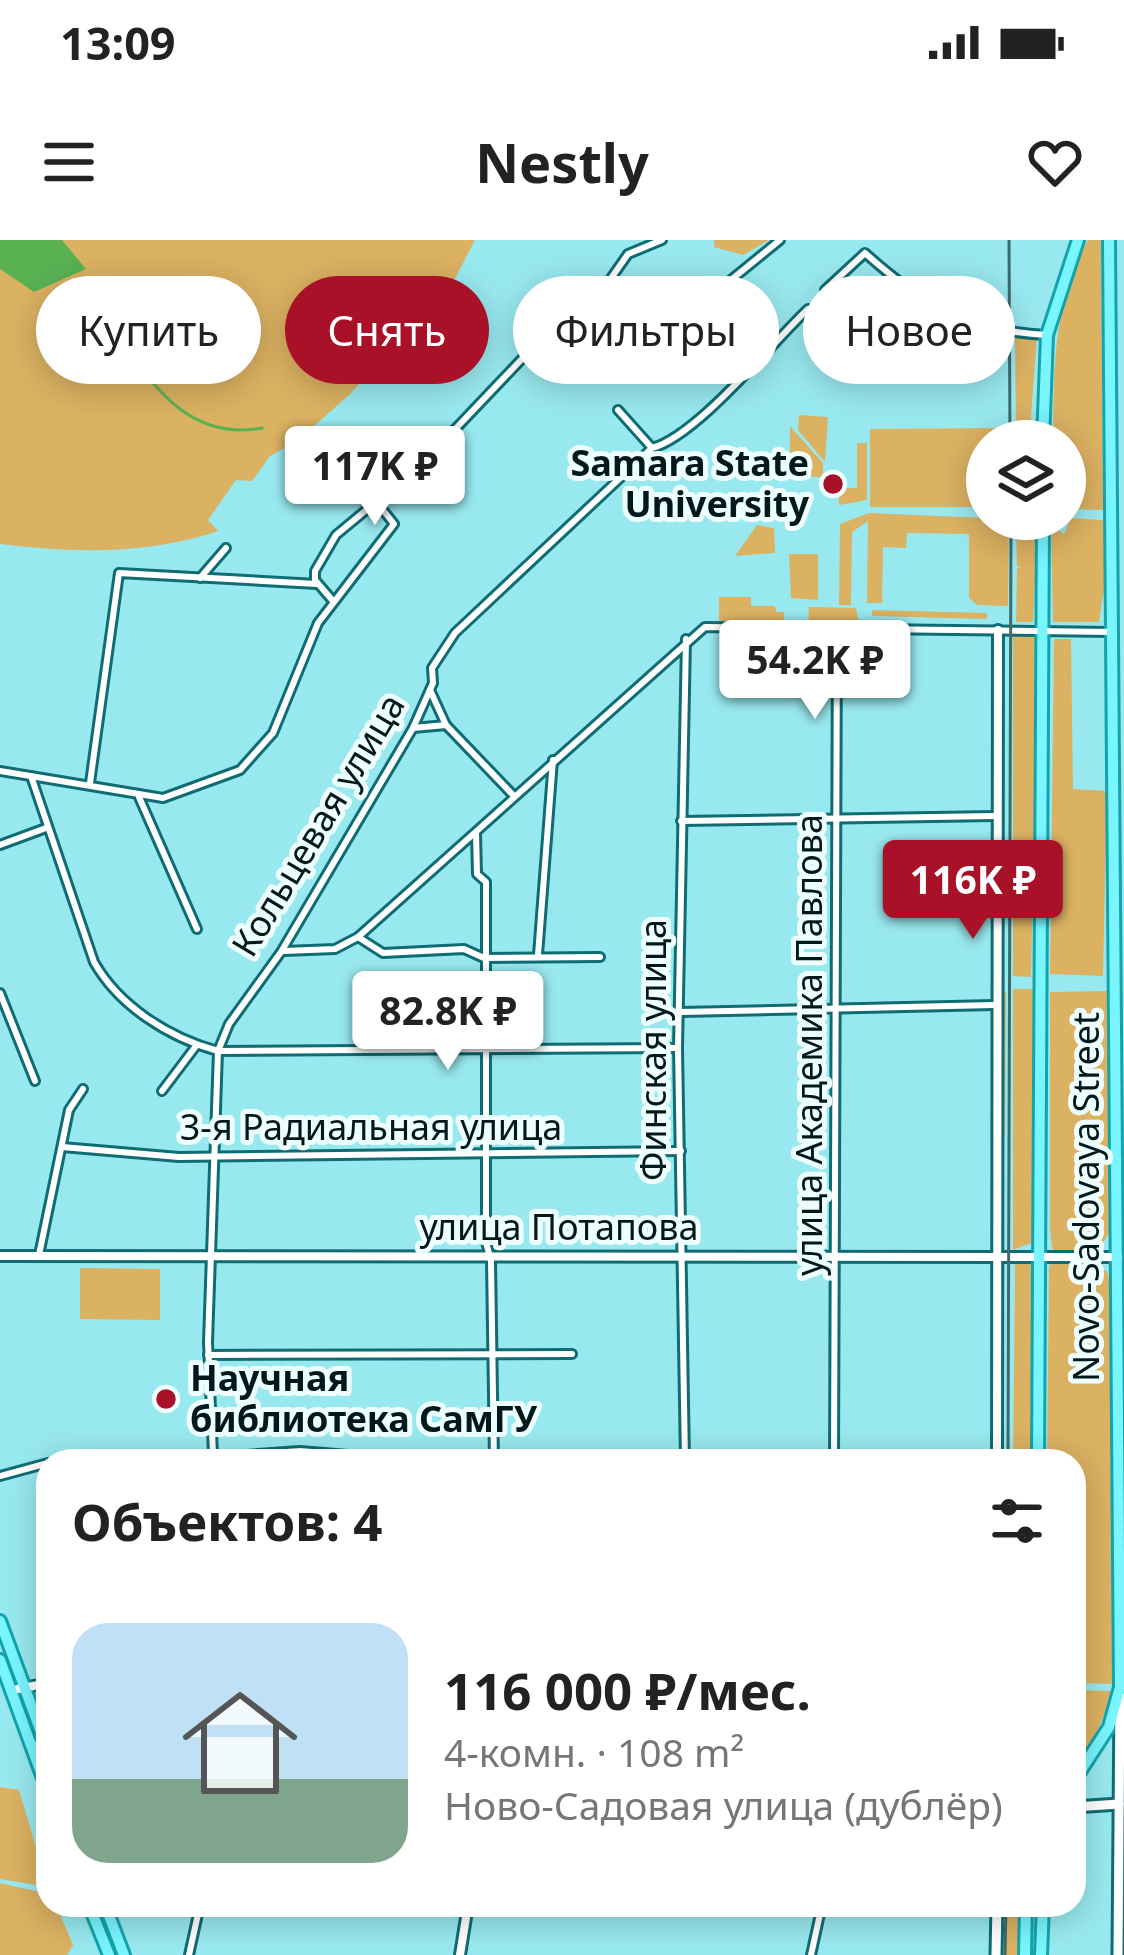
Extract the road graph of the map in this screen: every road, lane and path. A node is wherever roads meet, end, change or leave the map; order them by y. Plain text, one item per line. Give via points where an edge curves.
1 (662, 240) edge
2 (779, 240) edge
3 (1081, 240) edge
4 (1109, 241) edge
5 (735, 276) edge
6 (840, 276) edge
7 (895, 276) edge
8 (803, 314) edge
9 (1015, 333) edge
10 (1047, 334) junction
11 (618, 410) dead end
12 (1043, 420) edge
13 (652, 448) junction
14 (375, 500) junction
15 (1043, 540) edge
16 (226, 548) dead end
17 (1118, 548) edge
18 (200, 578) junction
19 (318, 584) junction
20 (333, 601) junction
21 (837, 628) junction
22 (998, 630) junction
23 (1044, 630) junction
24 (1113, 632) junction
25 (686, 638) junction
26 (430, 690) junction
27 (446, 725) junction
28 (413, 728) junction
29 (554, 760) junction
30 (0, 770) edge
31 (31, 776) junction
32 (89, 783) junction
33 (139, 796) junction
34 (514, 796) junction
35 (836, 816) junction
36 (995, 816) junction
37 (681, 821) junction
38 (46, 828) junction
39 (476, 831) junction
40 (1119, 832) edge
41 (0, 845) edge
42 (197, 929) dead end
43 (358, 937) junction
44 (280, 952) junction
45 (538, 956) junction
46 (600, 956) dead end
47 (484, 958) junction
48 (0, 993) edge
49 (994, 1005) junction
50 (836, 1009) junction
51 (680, 1012) junction
52 (196, 1045) junction
53 (678, 1048) junction
54 (218, 1051) junction
55 (487, 1053) junction
56 (1120, 1072) edge
57 (35, 1081) dead end
58 (83, 1089) dead end
59 (162, 1090) dead end
60 (62, 1148) junction
61 (681, 1151) junction
62 (214, 1155) junction
63 (486, 1155) junction
64 (837, 1253) junction
65 (995, 1253) junction
66 (488, 1254) junction
67 (681, 1254) junction
68 (1042, 1254) junction
69 (213, 1255) junction
70 (0, 1256) edge
71 (39, 1256) junction
72 (1118, 1257) junction
73 (493, 1354) junction
74 (572, 1354) dead end
75 (208, 1355) junction
76 (213, 1449) edge
77 (494, 1449) edge
78 (686, 1449) edge
79 (835, 1449) edge
80 (997, 1449) edge
81 (1038, 1449) edge
82 (36, 1466) edge
83 (0, 1476) edge
84 (1121, 1491) edge
85 (1122, 1617) edge
86 (0, 1621) edge
87 (0, 1641) edge
88 (0, 1660) edge
89 (36, 1686) edge
90 (1120, 1687) junction
91 (21, 1689) junction
92 (36, 1723) edge
93 (36, 1735) edge
94 (36, 1759) edge
95 (1086, 1763) edge
96 (1122, 1804) edge
97 (1086, 1806) edge
98 (102, 1917) edge
99 (197, 1917) edge
100 (466, 1917) edge
101 (819, 1917) edge
102 (997, 1917) edge
103 (1026, 1917) edge
104 (1043, 1917) edge
105 (116, 1955) edge
106 (189, 1955) edge
107 (460, 1955) edge
108 (811, 1955) edge
109 (996, 1955) edge
110 (1024, 1955) edge
111 (1041, 1955) edge
112 (1118, 1955) edge

1 - 14 street via 628,254 607,284 576,302 423,463
2 - 5 street
3 - 10 main road
4 - 17 main road, Novo-Sadovaya Street
6 - 7 street via 865,253
8 - 13 street, Кольцевая улица via 672,441
9 - 10 street
10 - 12 main road
11 - 13 street
13 - 26 street, Кольцевая улица via 455,633 432,668
14 - 19 street via 326,548
14 - 20 street via 394,524
15 - 23 main road, Novo-Sadovaya Street
16 - 18 street
17 - 24 main road, Novo-Sadovaya Street
18 - 19 street
18 - 32 street via 119,573
19 - 20 street
20 - 33 street via 258,756 187,793
21 - 22 street
21 - 25 street via 721,624
21 - 35 street, улица Академика Павлова
22 - 23 street
22 - 36 street
23 - 24 street
23 - 68 main road, Novo-Sadovaya Street
24 - 40 main road, Novo-Sadovaya Street
25 - 29 street
25 - 37 street, Финская улица
26 - 27 street
26 - 28 street, Кольцевая улица
27 - 28 street
27 - 34 street
28 - 44 street, Кольцевая улица
29 - 34 street
29 - 45 street
30 - 31 street
31 - 32 street
31 - 38 street
32 - 33 street
33 - 42 street
34 - 39 street
35 - 36 street
35 - 37 street
35 - 50 street, улица Академика Павлова
36 - 49 street
37 - 51 street, Финская улица
38 - 41 street
38 - 52 street via 110,988
39 - 43 street
39 - 47 street via 477,874 486,882
40 - 56 main road, Novo-Sadovaya Street
43 - 44 street via 335,950
43 - 47 street via 382,953 464,949
44 - 54 street, Кольцевая улица
45 - 46 street
45 - 47 street
47 - 55 street
48 - 57 street
49 - 50 street
49 - 65 street
50 - 51 street
50 - 64 street, улица Академика Павлова
51 - 53 street, Финская улица
52 - 54 street
52 - 59 street
53 - 55 street
53 - 61 street, Финская улица
54 - 55 street
54 - 62 street, Кольцевая улица
55 - 63 street
56 - 72 main road, Novo-Sadovaya Street
58 - 60 street via 69,1110
60 - 62 street, 3-я Радиальная улица
60 - 71 street
61 - 63 street, 3-я Радиальная улица
61 - 67 street, Финская улица
62 - 63 street, 3-я Радиальная улица
62 - 69 street, Кольцевая улица
63 - 66 street
64 - 65 street, улица Потапова
64 - 67 street, улица Потапова
64 - 79 street, улица Академика Павлова
65 - 68 street, улица Потапова
65 - 80 street
66 - 67 street, улица Потапова
66 - 69 street, улица Потапова
66 - 73 street
67 - 78 street, Финская улица
68 - 72 street, улица Потапова
68 - 81 main road, Novo-Sadovaya Street
69 - 71 street, улица Потапова
69 - 75 street, Кольцевая улица
70 - 71 street, улица Потапова
72 - 84 main road, Novo-Sadovaya Street
73 - 74 street
73 - 75 street
73 - 77 street
75 - 76 street, Кольцевая улица
82 - 83 street
84 - 85 main road, Novo-Sadovaya Street
85 - 90 main road, Novo-Sadovaya Street
86 - 91 main road
87 - 91 main road
88 - 94 main road
89 - 91 street
90 - 95 main road, Novo-Sadovaya Street via 1109,1727
90 - 96 main road
91 - 92 main road
91 - 93 main road
96 - 97 main road
96 - 112 main road
98 - 105 main road
99 - 106 street
100 - 107 street
101 - 108 street
102 - 109 main road
103 - 110 main road
104 - 111 main road

